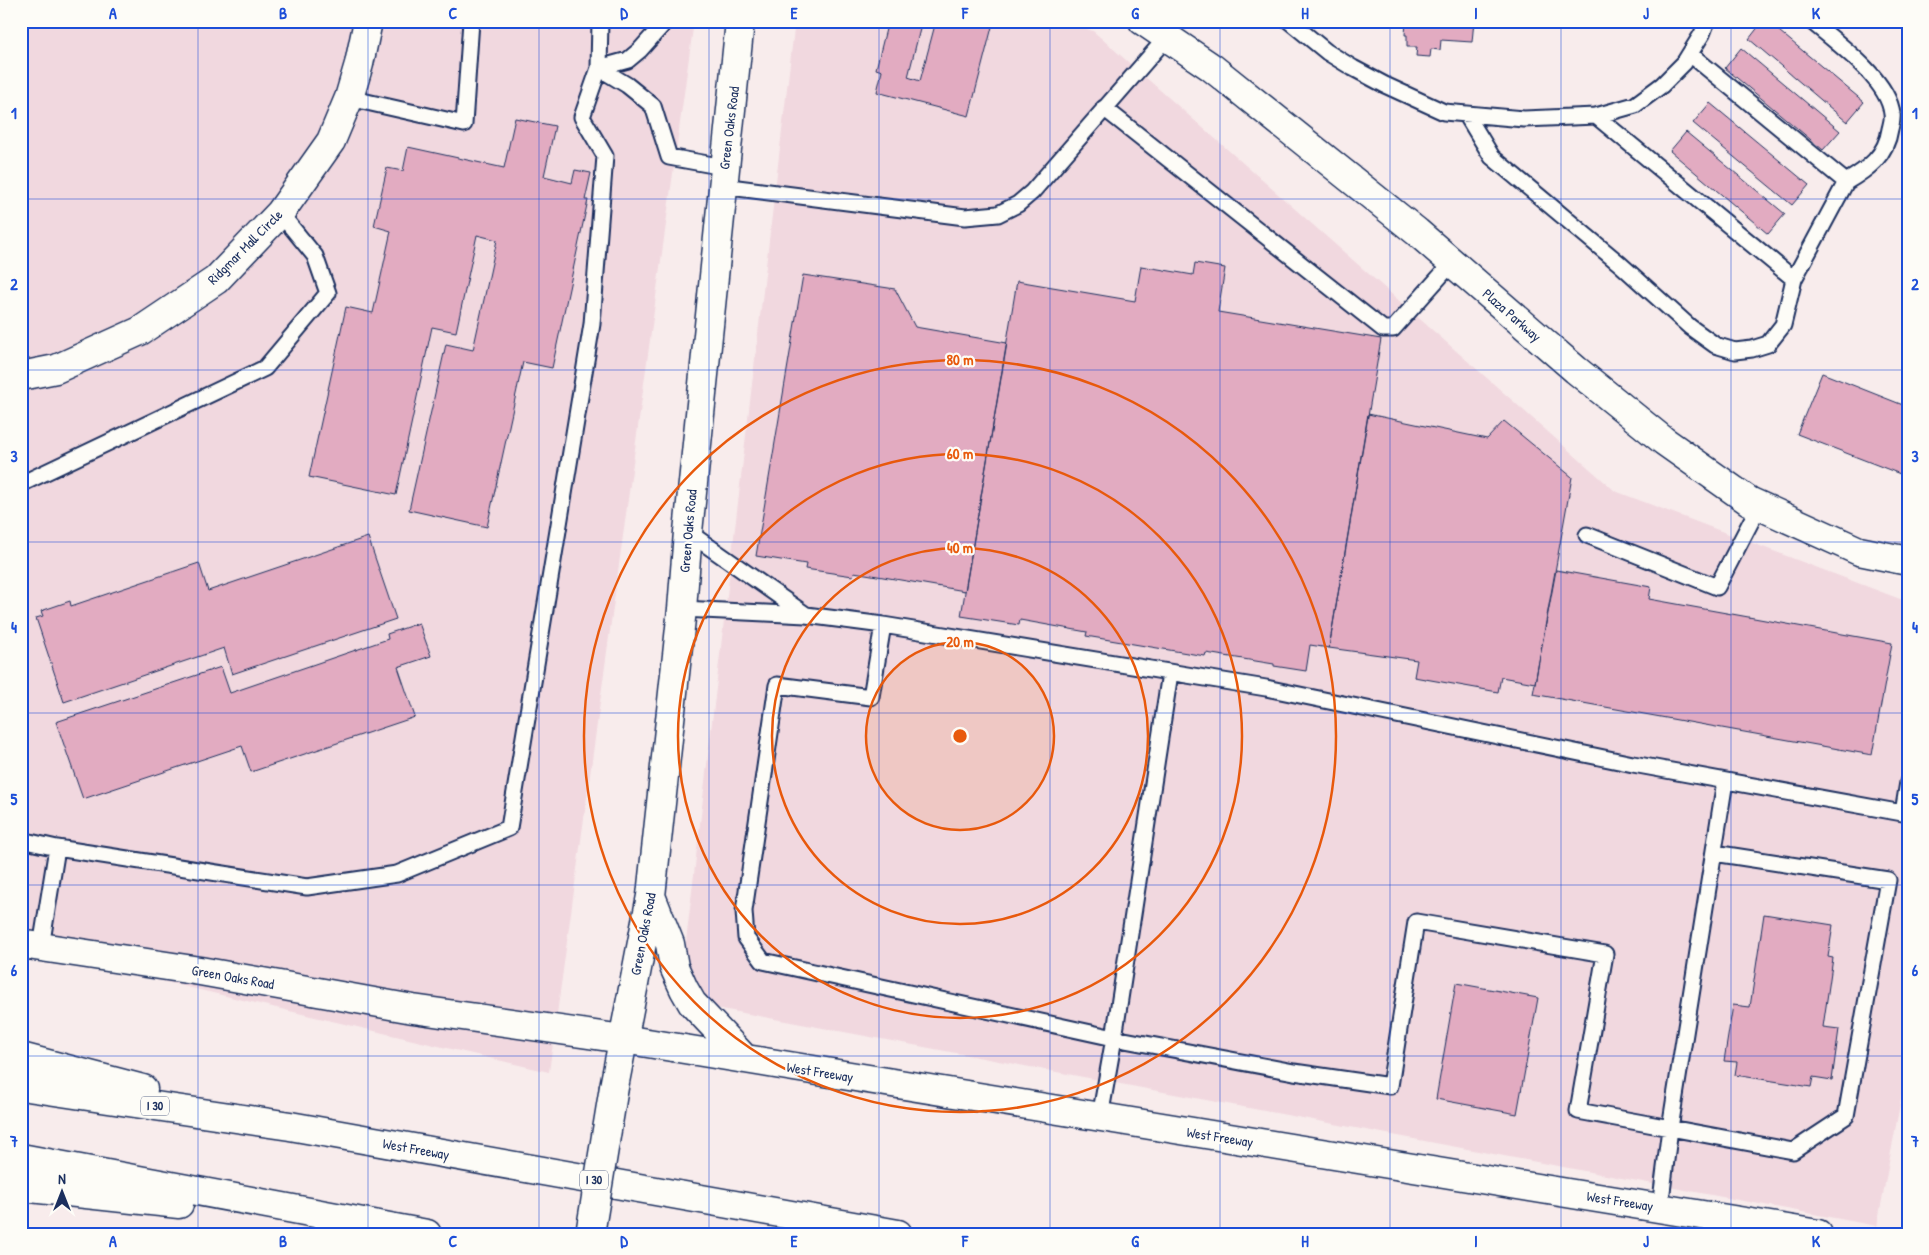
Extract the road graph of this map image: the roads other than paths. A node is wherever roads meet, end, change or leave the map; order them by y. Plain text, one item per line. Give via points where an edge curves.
1 (368, 21) edge
2 (471, 21) edge
3 (600, 21) edge
4 (666, 21) edge
5 (740, 21) edge
6 (1143, 21) edge
7 (1289, 21) edge
8 (1707, 21) edge
9 (1811, 21) edge
10 (1166, 37) junction
11 (1690, 54) junction
12 (599, 68) junction
13 (349, 98) junction
14 (1104, 108) junction
15 (1466, 114) junction
16 (1596, 116) junction
17 (723, 176) junction
18 (1846, 182) junction
19 (280, 213) junction
20 (1452, 263) junction
21 (1794, 278) junction
22 (21, 376) edge
23 (22, 480) edge
24 (1759, 506) junction
25 (688, 532) junction
26 (1586, 535) dead end
27 (1908, 561) edge
28 (682, 609) junction
29 (806, 615) junction
30 (883, 625) junction
31 (1170, 673) junction
32 (1725, 781) junction
33 (1908, 782) edge
34 (1905, 814) edge
35 (21, 840) edge
36 (57, 848) junction
37 (1714, 852) junction
38 (651, 896) junction
39 (31, 945) edge
40 (1114, 1038) junction
41 (623, 1040) junction
42 (21, 1057) edge
43 (745, 1059) junction
44 (21, 1086) edge
45 (1100, 1117) junction
46 (290, 1126) junction
47 (1670, 1128) junction
48 (21, 1158) edge
49 (21, 1187) edge
50 (1660, 1208) junction
51 (368, 1224) junction
52 (427, 1234) edge
53 (590, 1234) edge
54 (898, 1234) edge
55 (1818, 1234) edge

1 - 13 main road, Ridgmar Mall Circle
2 - 13 lane via 464,124
3 - 12 lane
4 - 12 lane via 628,60
5 - 17 main road, Green Oaks Road
6 - 10 main road, Plaza Parkway
7 - 15 lane via 1327,52 1385,85 1444,112
8 - 11 lane
9 - 18 lane via 1856,58 1874,78 1888,99 1892,115 1888,140 1878,159
10 - 14 lane
10 - 20 main road, Plaza Parkway via 1211,66
11 - 16 lane via 1662,85 1634,105
11 - 18 lane
12 - 17 lane via 653,106 669,157
12 - 36 lane via 582,117 605,156 592,324 509,828 397,874 307,887
13 - 19 main road, Ridgmar Mall Circle via 332,140
14 - 17 lane via 1032,192 998,214 964,216
14 - 20 lane via 1383,328 1393,329
15 - 16 lane via 1524,119
15 - 21 lane via 1492,157 1715,345 1735,351 1768,344 1783,325
16 - 21 lane
17 - 25 main road, Green Oaks Road
18 - 21 lane
19 - 22 main road, Ridgmar Mall Circle via 216,280 140,331 56,369
19 - 23 lane via 315,256 328,293 266,368
20 - 24 main road, Plaza Parkway via 1664,441
24 - 26 lane via 1717,587
24 - 27 main road, Plaza Parkway via 1859,551
25 - 28 main road, Green Oaks Road
25 - 29 lane
28 - 29 lane
28 - 38 main road, Green Oaks Road
29 - 30 lane
30 - 31 lane
30 - 40 lane via 871,697 776,685 744,911 746,938 763,961
31 - 32 lane via 1266,688
31 - 40 lane
32 - 34 lane
32 - 37 lane
33 - 34 lane
35 - 36 lane
36 - 39 lane
37 - 47 lane
37 - 47 lane via 1888,880 1846,1116 1793,1151
38 - 41 main road, Green Oaks Road
38 - 43 main road via 684,990
39 - 41 main road, Green Oaks Road via 413,1009
40 - 45 lane
40 - 47 lane via 1294,1072 1390,1086 1416,922 1605,954 1578,1111
41 - 43 main road, West Freeway
41 - 53 main road, Green Oaks Road, bridge
42 - 46 main road
43 - 45 main road, West Freeway
44 - 46 main road, West Freeway / I 30
45 - 50 main road, West Freeway
46 - 54 main road, West Freeway / I 30
47 - 50 lane
48 - 51 main road
49 - 51 main road
50 - 55 main road, West Freeway
51 - 52 main road

